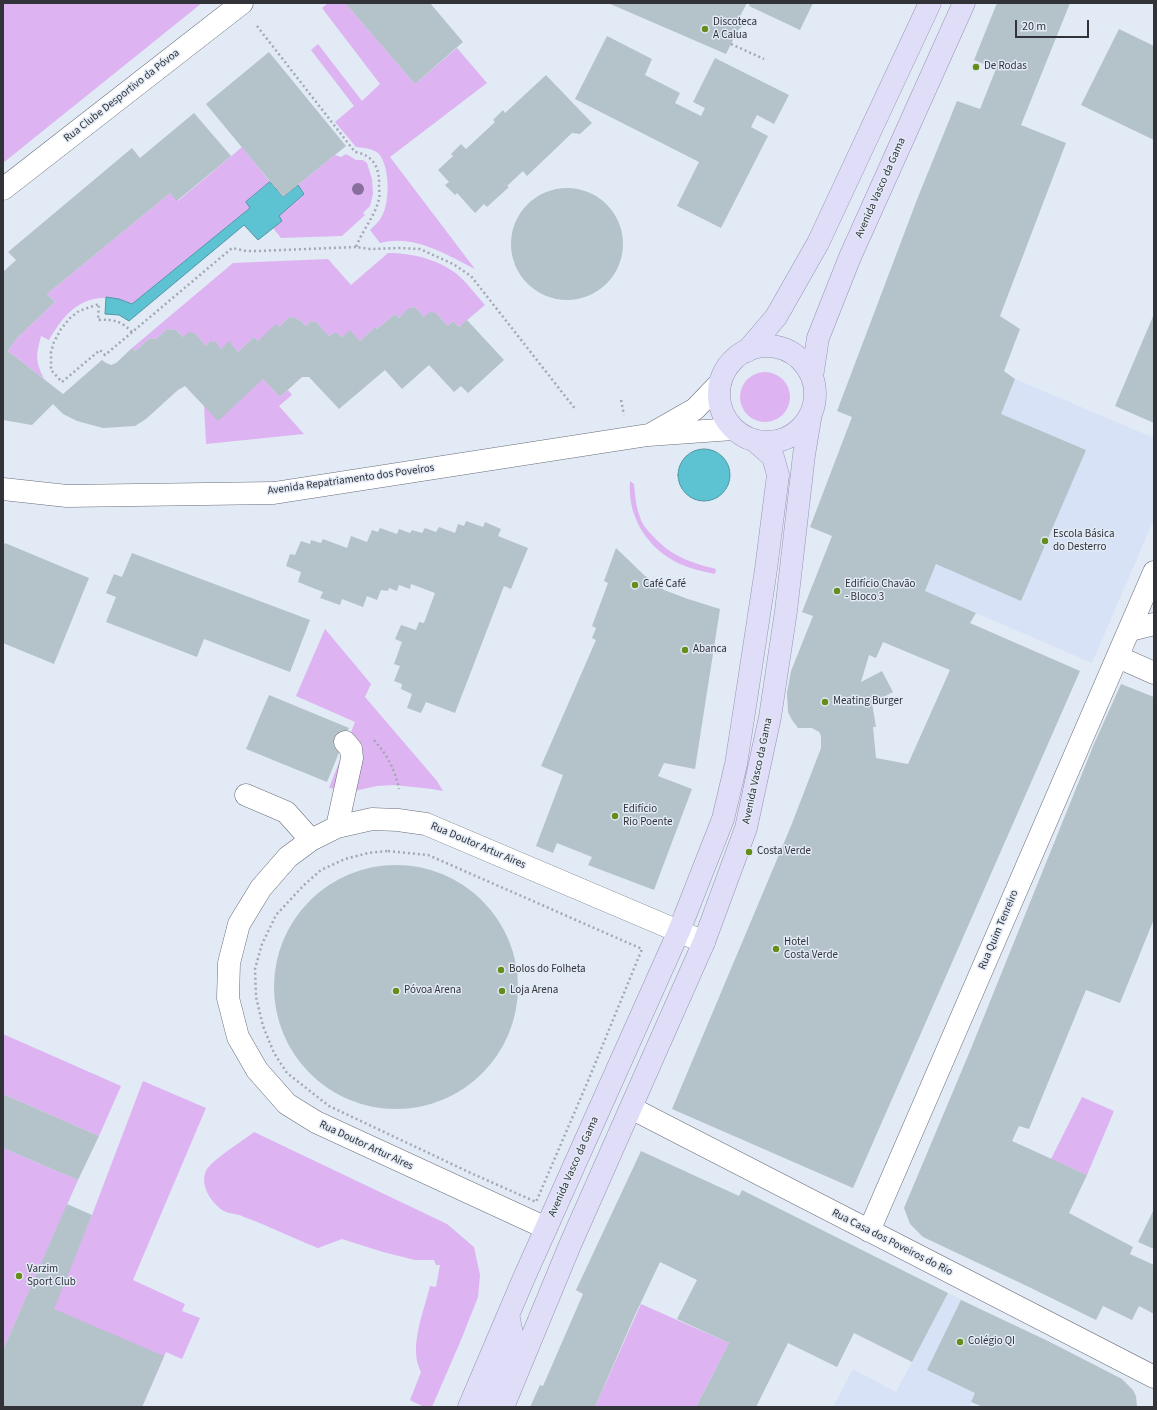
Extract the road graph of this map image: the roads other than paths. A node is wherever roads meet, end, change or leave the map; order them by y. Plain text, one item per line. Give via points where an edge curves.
1 (242, 3) edge
2 (930, 3) edge
3 (964, 3) edge
4 (3, 189) edge
5 (747, 351) junction
6 (812, 377) junction
7 (720, 383) junction
8 (811, 413) junction
9 (733, 429) junction
10 (648, 436) junction
11 (755, 441) junction
12 (3, 489) edge
13 (1154, 572) edge
14 (1154, 624) edge
15 (1130, 630) junction
16 (1118, 657) junction
17 (1154, 673) edge
18 (345, 742) dead end
19 (246, 795) dead end
20 (337, 827) junction
21 (311, 840) junction
22 (679, 931) junction
23 (704, 942) junction
24 (640, 1018) junction
25 (631, 1108) junction
26 (546, 1228) junction
27 (869, 1231) junction
28 (508, 1316) junction
29 (1154, 1377) edge
30 (469, 1407) edge
31 (486, 1407) edge
32 (503, 1407) edge

1 - 4 street, Rua Clube Desportivo da Póvoa
2 - 5 main road via 818,243 776,317
3 - 6 main road, Avenida Vasco da Gama via 850,257 818,338
5 - 6 main road via 774,346 786,350 798,357
5 - 7 main road via 735,358 726,369
6 - 8 main road via 815,401
7 - 9 main road via 720,407
7 - 10 street, Avenida Repatriamento dos Poveiros via 695,409
8 - 11 main road via 804,425 782,440
8 - 23 main road, Avenida Vasco da Gama via 770,717 746,828
9 - 10 street, Avenida Repatriamento dos Poveiros
9 - 11 main road
10 - 12 street, Avenida Repatriamento dos Poveiros via 274,492 67,496
11 - 22 main road, Avenida Vasco da Gama via 773,457 778,475 746,700 736,764 723,819
13 - 15 street, Rua Quim Tenreiro
14 - 15 street
15 - 16 street, Rua Quim Tenreiro
16 - 17 street
16 - 27 street, Rua Quim Tenreiro
18 - 20 street via 351,749 352,758
19 - 21 street via 286,812
20 - 21 street, Rua Doutor Artur Aires
20 - 22 street, Rua Doutor Artur Aires via 372,820 426,824
21 - 26 street, Rua Doutor Artur Aires via 288,858 261,888 239,924 229,963 228,998 238,1037 257,1070 287,1104 316,1122
22 - 23 street, Rua Doutor Artur Aires
22 - 24 main road, Avenida Vasco da Gama
23 - 25 main road, Avenida Vasco da Gama
24 - 25 main road, Avenida Vasco da Gama via 640,1043 618,1098 622,1104
24 - 26 main road, Avenida Vasco da Gama
25 - 27 street, Rua Casa dos Poveiros do Rio
25 - 32 main road, Avenida Vasco da Gama via 570,1245
26 - 28 main road, Avenida Vasco da Gama
27 - 29 street, Rua Casa dos Poveiros do Rio
28 - 30 main road, Avenida Vasco da Gama
28 - 31 main road via 512,1334 510,1352

